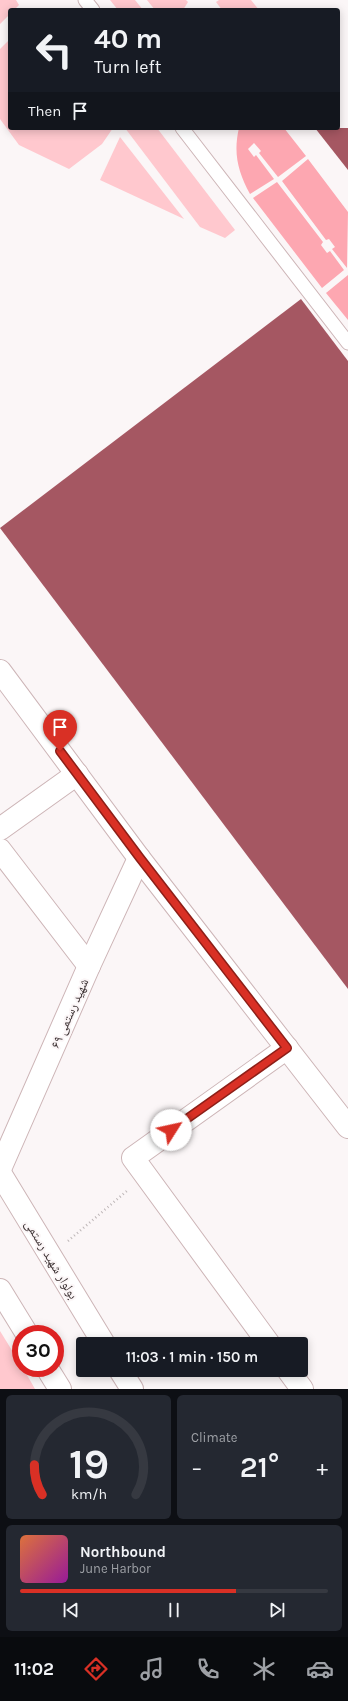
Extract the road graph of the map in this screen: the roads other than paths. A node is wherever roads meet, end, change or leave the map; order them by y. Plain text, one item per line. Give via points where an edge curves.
1 (85, 0) edge
2 (91, 8) edge
3 (184, 130) edge
4 (348, 343) edge
5 (0, 671) edge
6 (77, 774) junction
7 (0, 829) edge
8 (0, 850) edge
9 (140, 858) junction
10 (89, 966) junction
11 (287, 1048) junction
12 (348, 1127) edge
13 (0, 1169) edge
14 (0, 1173) edge
15 (0, 1290) edge
16 (21, 1325) edge
17 (100, 1337) edge
18 (264, 1337) edge
19 (53, 1377) edge
20 (124, 1377) edge
21 (293, 1377) edge
22 (60, 1389) edge
23 (132, 1389) edge
24 (302, 1389) edge

1 - 2 lane
3 - 4 lane
5 - 6 street
6 - 7 street
6 - 9 street
8 - 10 street
9 - 10 street, شهید رستمی ۶۹
9 - 11 street
10 - 13 street, شهید رستمی ۶۹
11 - 12 street
11 - 18 street via 133,1158
14 - 17 street, بولوار شهید رستمی
15 - 16 street
19 - 22 street
20 - 23 street
21 - 24 street

